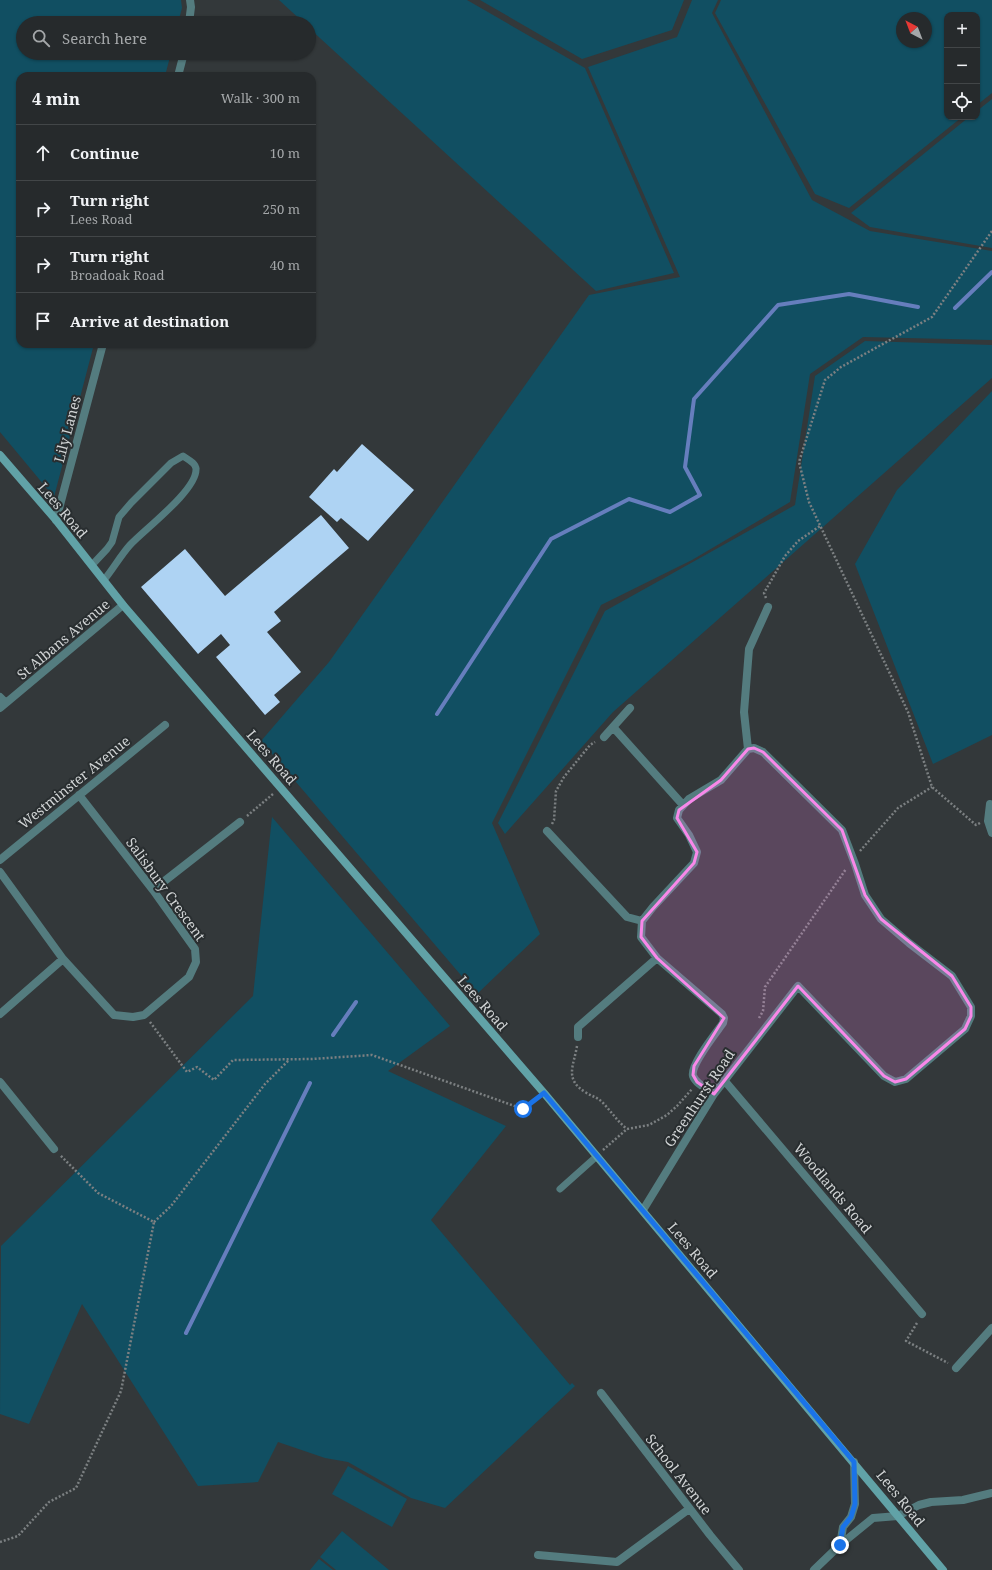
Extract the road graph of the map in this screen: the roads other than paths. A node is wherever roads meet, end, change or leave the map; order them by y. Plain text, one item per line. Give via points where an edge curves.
1 (190, 0) edge
2 (190, 16) edge
3 (182, 60) edge
4 (179, 72) edge
5 (102, 348) edge
6 (0, 455) edge
7 (56, 520) junction
8 (92, 565) junction
9 (104, 580) junction
10 (124, 605) junction
11 (768, 606) road end
12 (2, 703) edge
13 (630, 708) dead end
14 (165, 725) dead end
15 (613, 727) junction
16 (604, 737) road end
17 (748, 749) junction
18 (79, 795) junction
19 (990, 804) dead end
20 (683, 805) junction
21 (240, 822) dead end
22 (547, 831) road end
23 (992, 833) edge
24 (0, 860) edge
25 (0, 872) edge
26 (153, 890) junction
27 (642, 922) junction
28 (657, 958) junction
29 (63, 959) junction
30 (0, 1014) edge
31 (578, 1037) road end
32 (724, 1080) junction
33 (0, 1082) edge
34 (714, 1094) junction
35 (54, 1148) road end
36 (597, 1156) junction
37 (560, 1189) dead end
38 (643, 1210) junction
39 (922, 1314) road end
40 (992, 1328) edge
41 (956, 1368) road end
42 (601, 1394) dead end
43 (854, 1462) junction
44 (992, 1493) edge
45 (689, 1509) junction
46 (898, 1516) junction
47 (840, 1545) junction
48 (538, 1555) dead end
49 (738, 1570) edge
50 (814, 1570) edge
51 (943, 1570) edge

1 - 2 street
3 - 4 street
5 - 7 street, Lily Lanes
6 - 7 main road, Lees Road
7 - 8 main road, Lees Road
8 - 9 main road, Lees Road
8 - 9 lane via 112,542 119,517 158,475 183,456 194,464 196,469 191,485 130,545
9 - 10 main road, Lees Road
10 - 12 street, St Albans Avenue
10 - 36 main road, Lees Road
11 - 17 street via 749,649 744,712
13 - 15 street
14 - 18 street, Westminster Avenue
15 - 16 street
15 - 20 street
17 - 20 street via 721,780
17 - 32 street, Greenhurst Road via 754,748 763,752 842,830 865,896 881,919 952,976 971,1007 971,1016 964,1029 906,1079 894,1082 884,1076 798,986
18 - 24 street, Westminster Avenue
18 - 26 street, Salisbury Crescent
19 - 23 street via 988,821
20 - 27 street via 677,818 697,852 694,863
21 - 26 street
22 - 27 street via 627,917
25 - 29 street
26 - 29 street, Salisbury Crescent via 195,949 196,962 189,977 144,1015 114,1015
27 - 28 street via 641,937
28 - 31 street via 578,1027
28 - 34 street via 724,1018 694,1066 693,1075 697,1082
29 - 30 street
32 - 34 street, Greenhurst Road
32 - 39 street, Woodlands Road
33 - 35 street
34 - 38 street, Greenhurst Road
36 - 37 lane
36 - 38 main road, Lees Road
38 - 43 main road, Lees Road
40 - 41 street
42 - 45 street, School Avenue
43 - 46 main road, Lees Road
43 - 47 street via 855,1504 851,1517 843,1527
44 - 46 street via 963,1500 931,1502
45 - 48 street via 617,1562
45 - 49 street, School Avenue
46 - 47 street via 873,1518
46 - 51 main road, Lees Road
47 - 50 street

